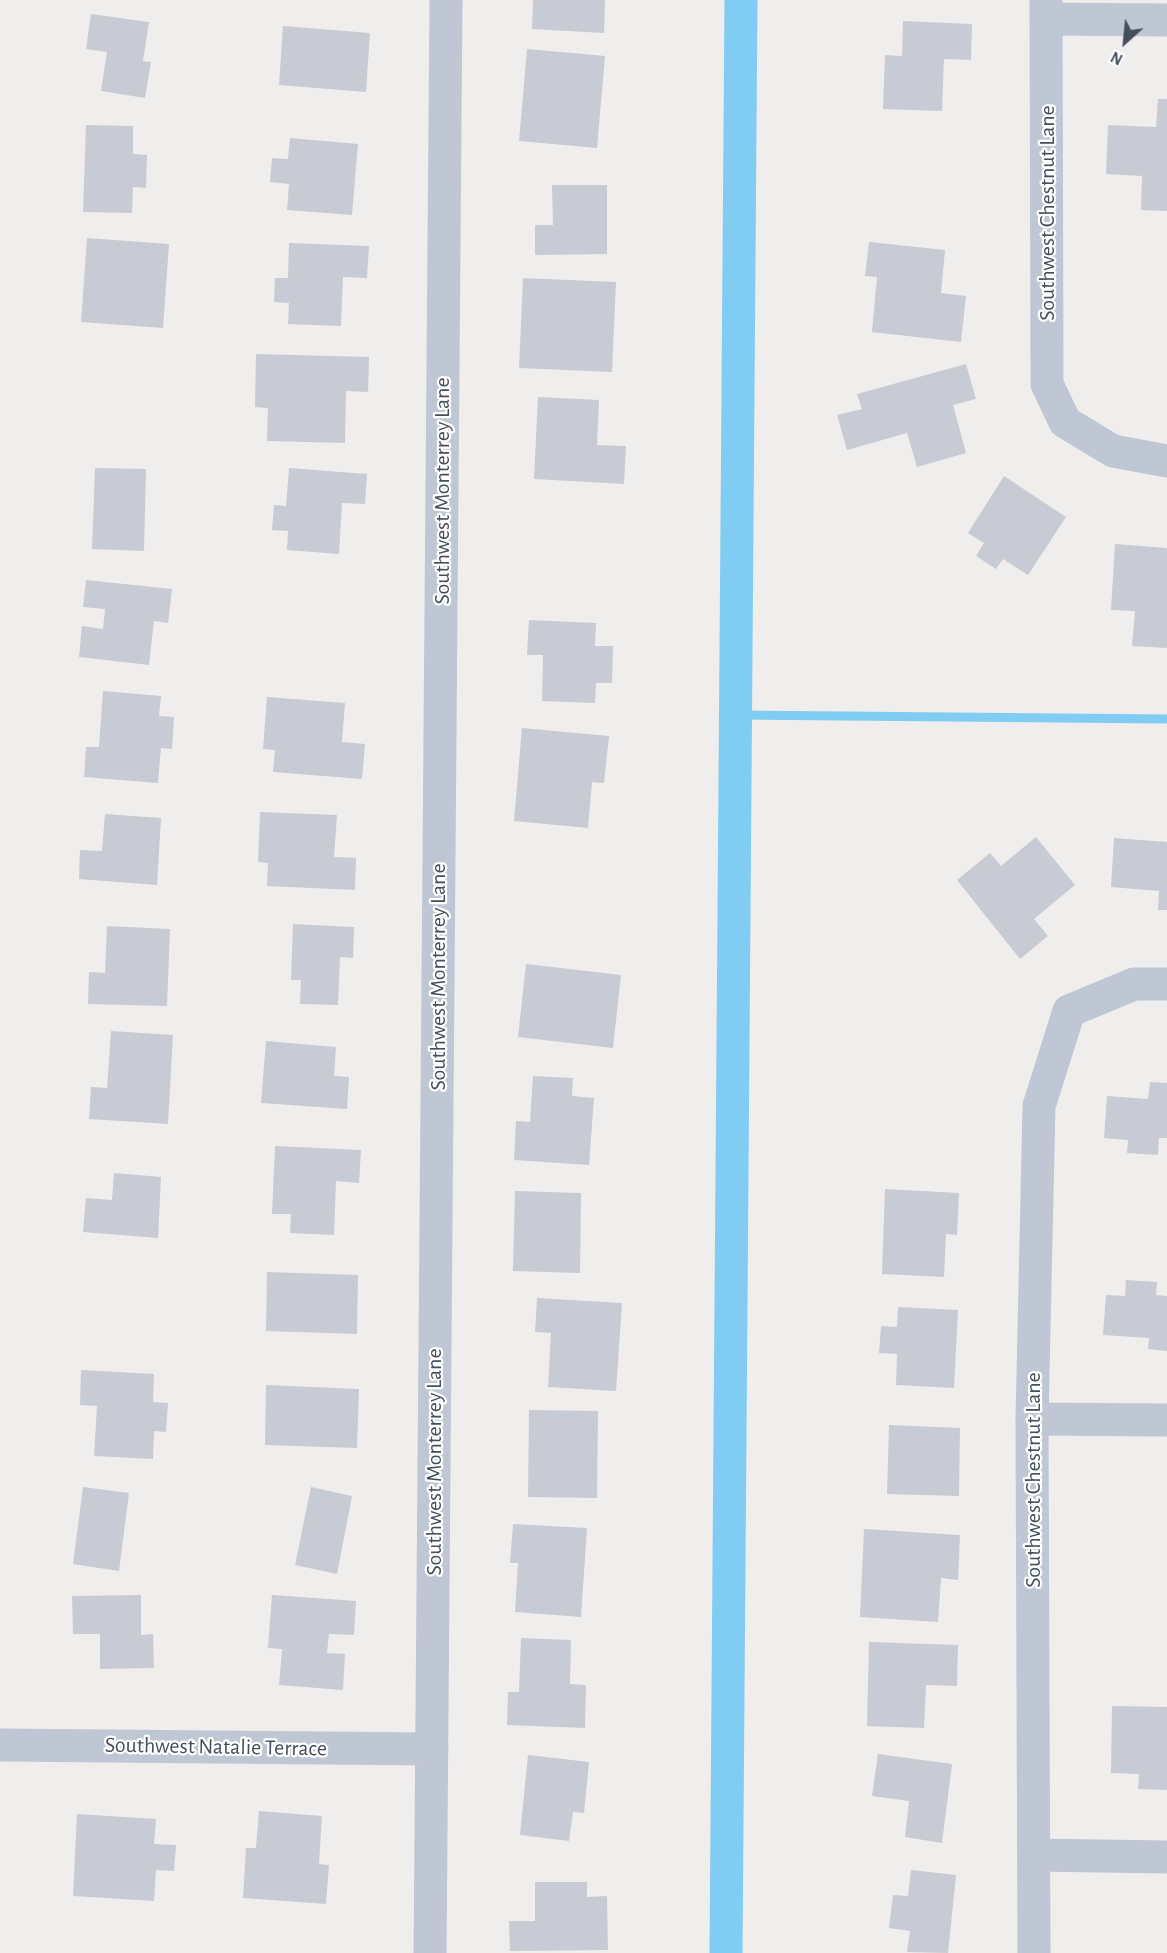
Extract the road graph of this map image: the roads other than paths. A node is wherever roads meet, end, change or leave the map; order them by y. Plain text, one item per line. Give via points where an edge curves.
1 (446, 0) edge
2 (1046, 10) edge
3 (1167, 20) edge
4 (1167, 461) edge
5 (1167, 984) edge
6 (1032, 1419) junction
7 (1167, 1420) edge
8 (0, 1745) edge
9 (432, 1749) junction
10 (1034, 1855) junction
11 (1167, 1857) edge
12 (430, 1953) edge
13 (1034, 1953) edge

1 - 9 street, Southwest Monterrey Lane
2 - 3 street
2 - 4 street, Southwest Chestnut Lane via 1047,384 1065,422 1113,451
5 - 6 street, Southwest Chestnut Lane via 1134,984 1069,1011 1039,1106
6 - 7 street
6 - 10 street, Southwest Chestnut Lane
8 - 9 street, Southwest Natalie Terrace
9 - 12 street, Southwest Monterrey Lane
10 - 11 street
10 - 13 street, Southwest Chestnut Lane

